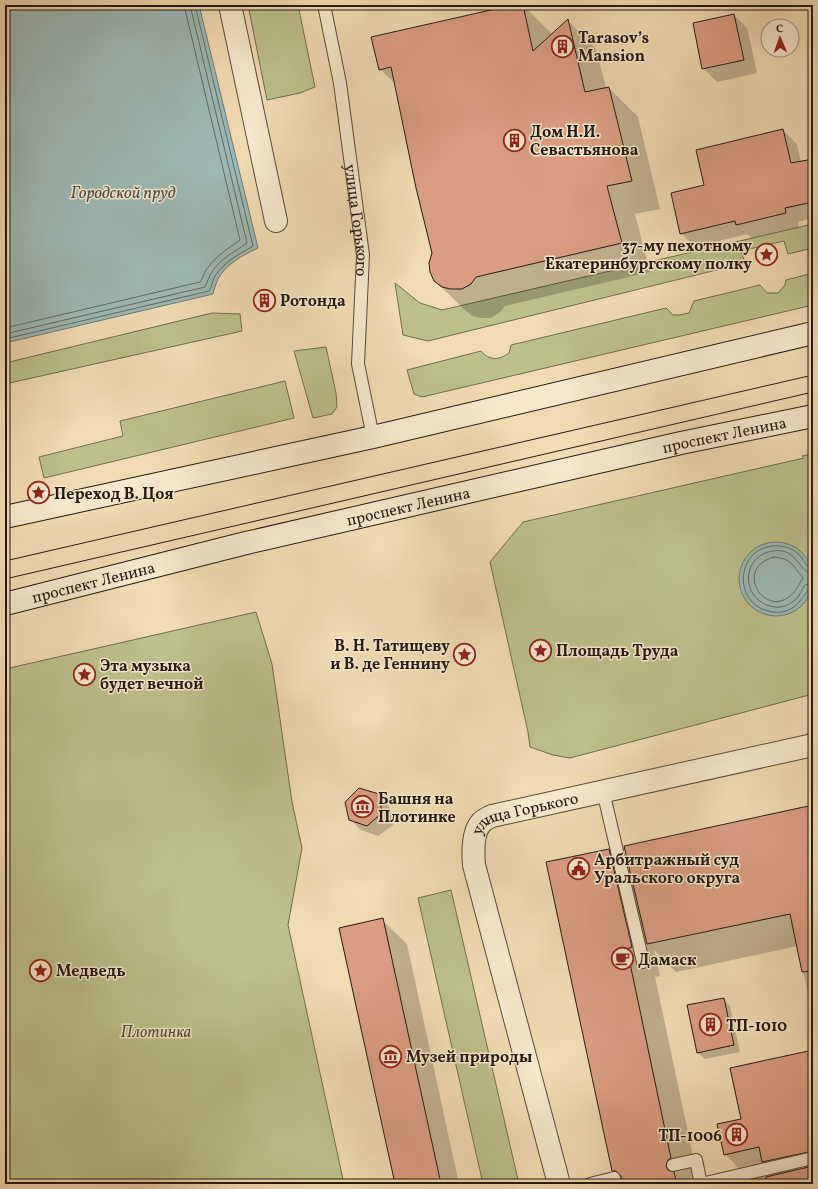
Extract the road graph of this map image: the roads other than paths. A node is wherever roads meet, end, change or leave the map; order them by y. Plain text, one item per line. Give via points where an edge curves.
1 (230, 5) edge
2 (324, 5) edge
3 (276, 222) dead end
4 (813, 333) edge
5 (813, 416) edge
6 (373, 437) junction
7 (5, 517) edge
8 (5, 604) edge
9 (813, 745) edge
10 (603, 791) junction
11 (643, 962) dead end
12 (813, 1158) edge
13 (673, 1166) dead end
14 (614, 1178) dead end
15 (559, 1184) edge
16 (590, 1184) edge
17 (701, 1184) edge

1 - 3 main road
2 - 6 lane, улица Горького via 340,83 363,256 358,364
4 - 6 main road
5 - 8 main road, проспект Ленина via 673,445 254,541
6 - 7 main road
9 - 10 main road, улица Горького
10 - 11 lane
10 - 15 main road, улица Горького via 492,816 480,824 473,850 474,865
12 - 17 lane
13 - 17 lane via 696,1160
14 - 16 lane

